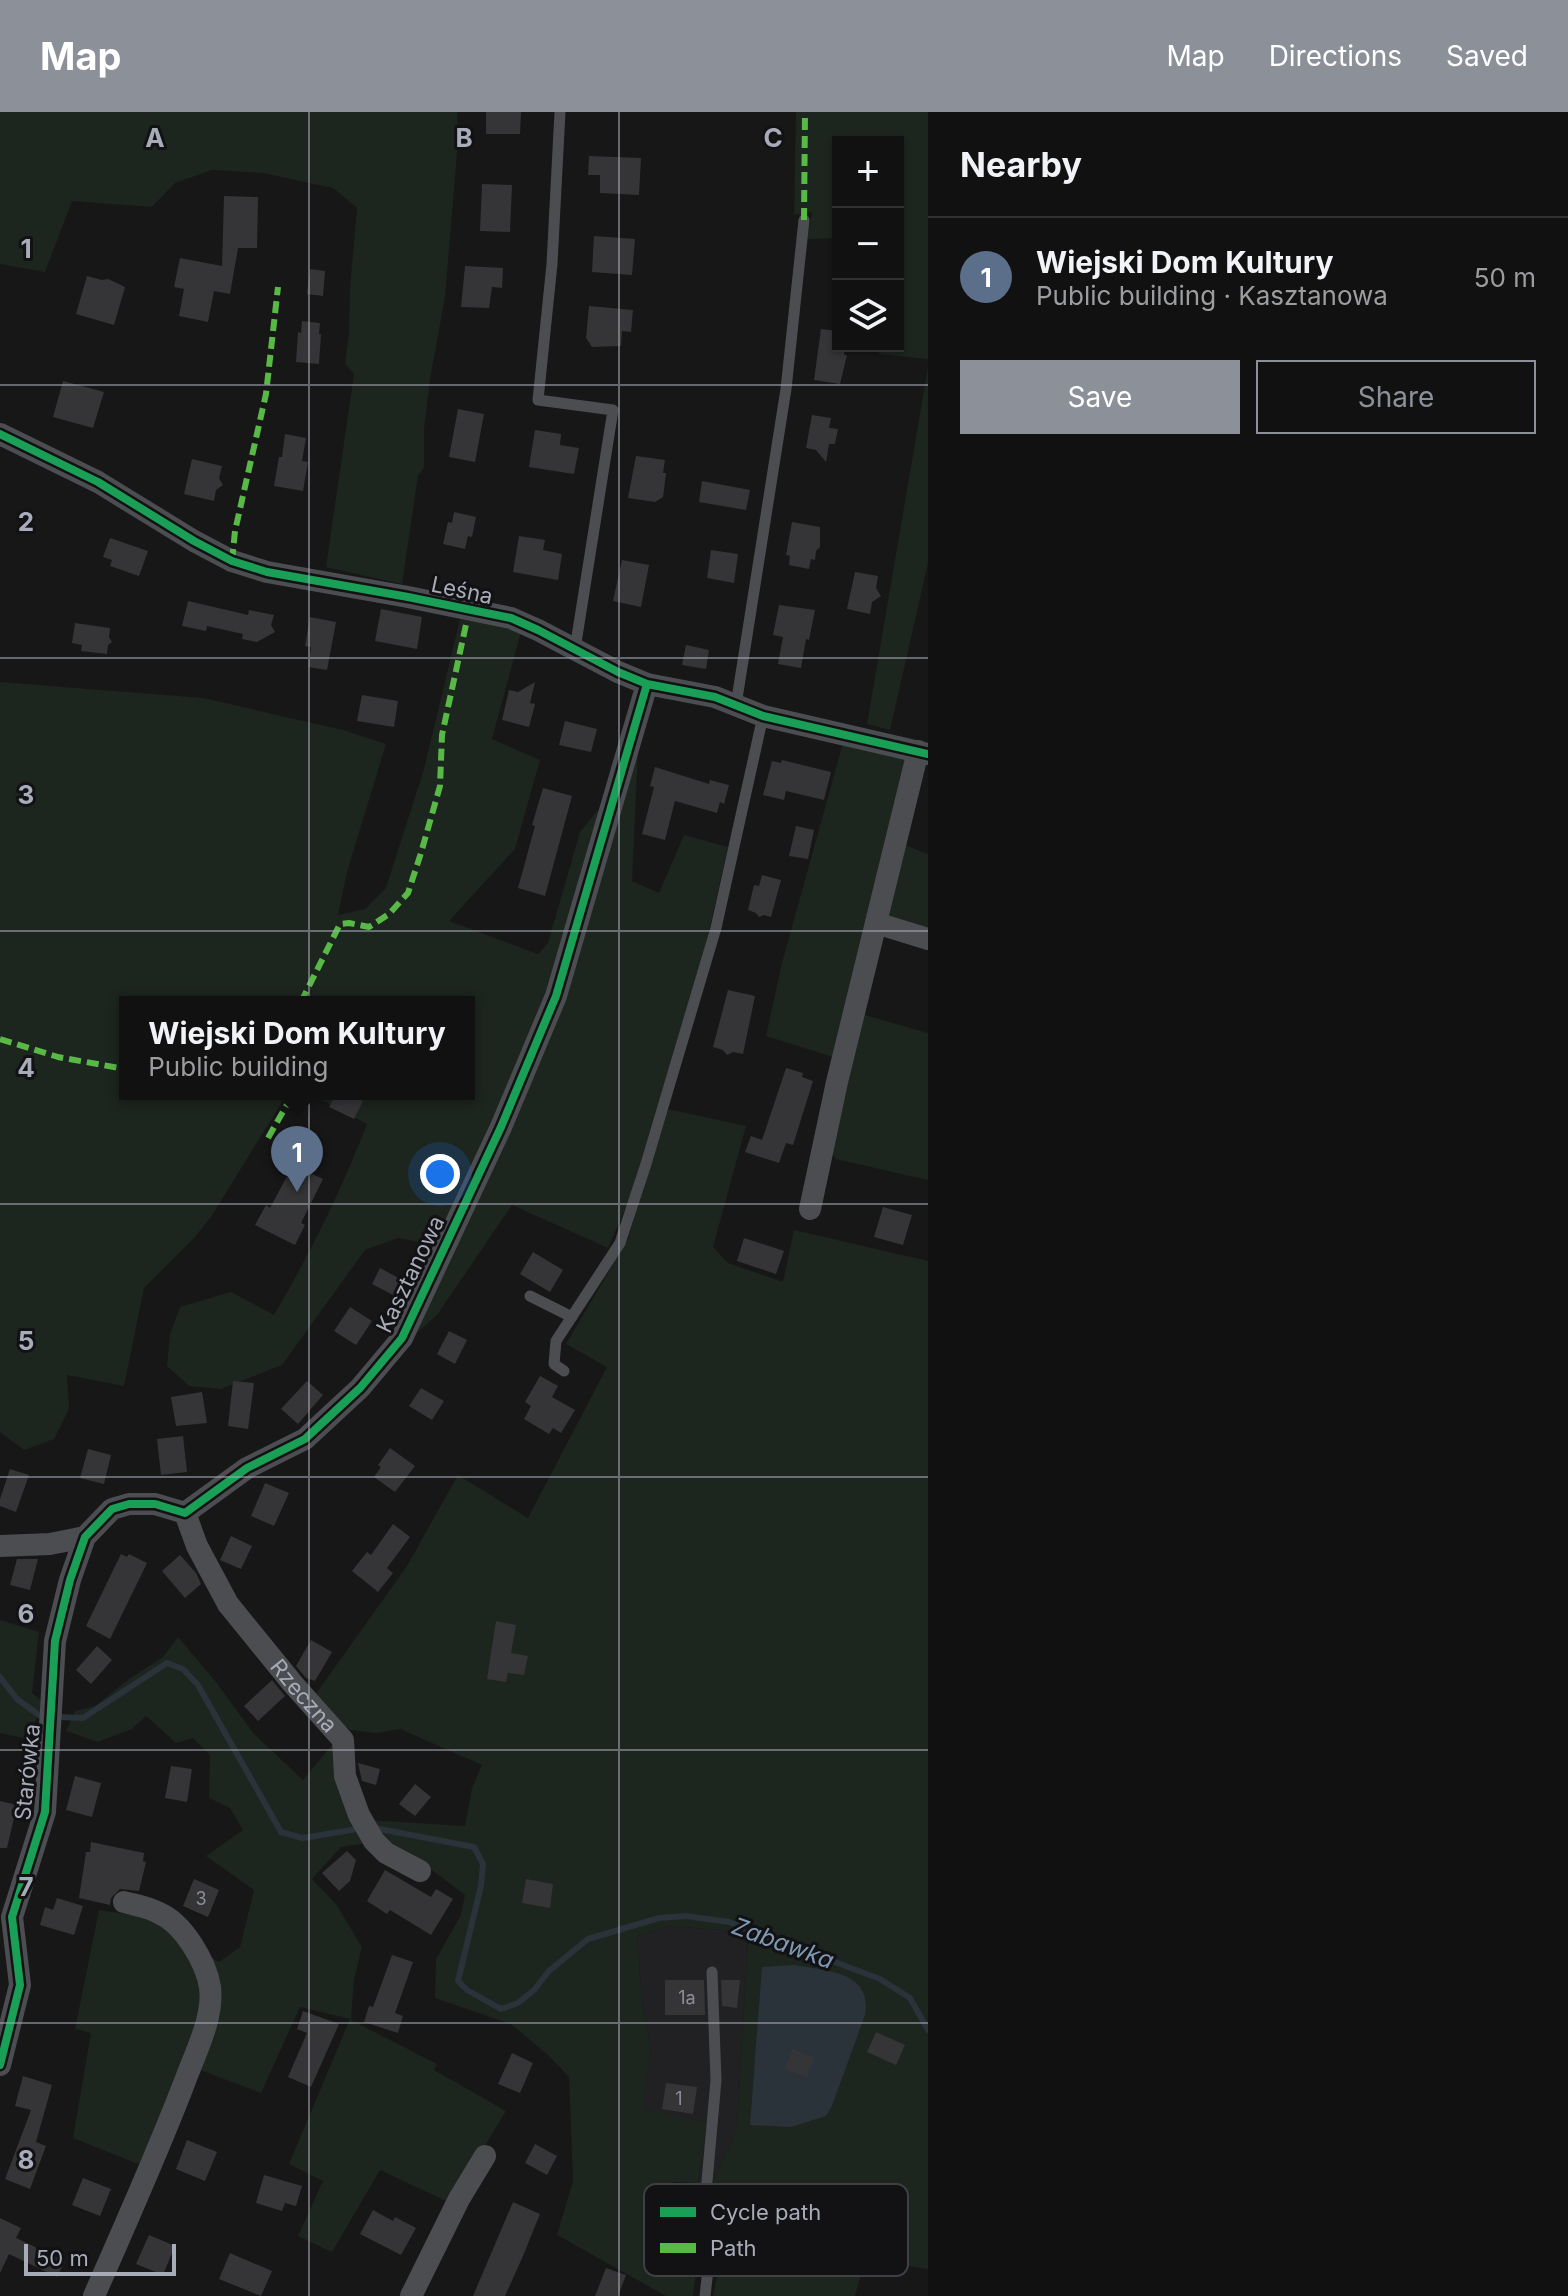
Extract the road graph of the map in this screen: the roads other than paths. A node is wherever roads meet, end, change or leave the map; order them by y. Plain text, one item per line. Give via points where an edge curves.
1 (560, 112) edge
2 (804, 220) dead end
3 (0, 434) edge
4 (575, 649) junction
5 (647, 684) junction
6 (736, 705) junction
7 (763, 716) junction
8 (923, 753) edge
9 (876, 923) junction
10 (928, 939) edge
11 (810, 1209) dead end
12 (530, 1296) dead end
13 (572, 1317) junction
14 (564, 1371) dead end
15 (185, 1513) junction
16 (85, 1537) junction
17 (0, 1546) edge
18 (420, 1871) dead end
19 (124, 1902) dead end
20 (712, 1972) dead end
21 (0, 2065) edge
22 (485, 2156) dead end
23 (707, 2184) edge
24 (707, 2276) edge
25 (94, 2296) edge
26 (411, 2296) edge
27 (705, 2296) edge

1 - 4 lane via 538,400 613,410
2 - 6 lane via 786,389
3 - 4 street, Leśna via 98,482 232,561 511,618
4 - 5 street, Leśna
5 - 6 street, Leśna
5 - 15 street, Kasztanowa via 556,996 402,1338 360,1388 305,1439 247,1468
6 - 7 street, Leśna
7 - 8 street, Leśna
7 - 13 lane via 716,928 646,1164 620,1243
8 - 9 street
9 - 10 street
9 - 11 street
12 - 13 lane
13 - 14 lane via 556,1341 554,1364
15 - 16 street, Starówka via 155,1504 129,1504 112,1509
15 - 18 street, Rzeczna via 228,1604 343,1740 345,1776 374,1841
16 - 17 street
16 - 21 street, Starówka via 55,1641 45,1812 12,1917 20,1985
19 - 25 street via 158,1912 184,1934 203,1965 209,2006 168,2125
20 - 23 lane via 716,2080
22 - 26 street
24 - 27 lane

